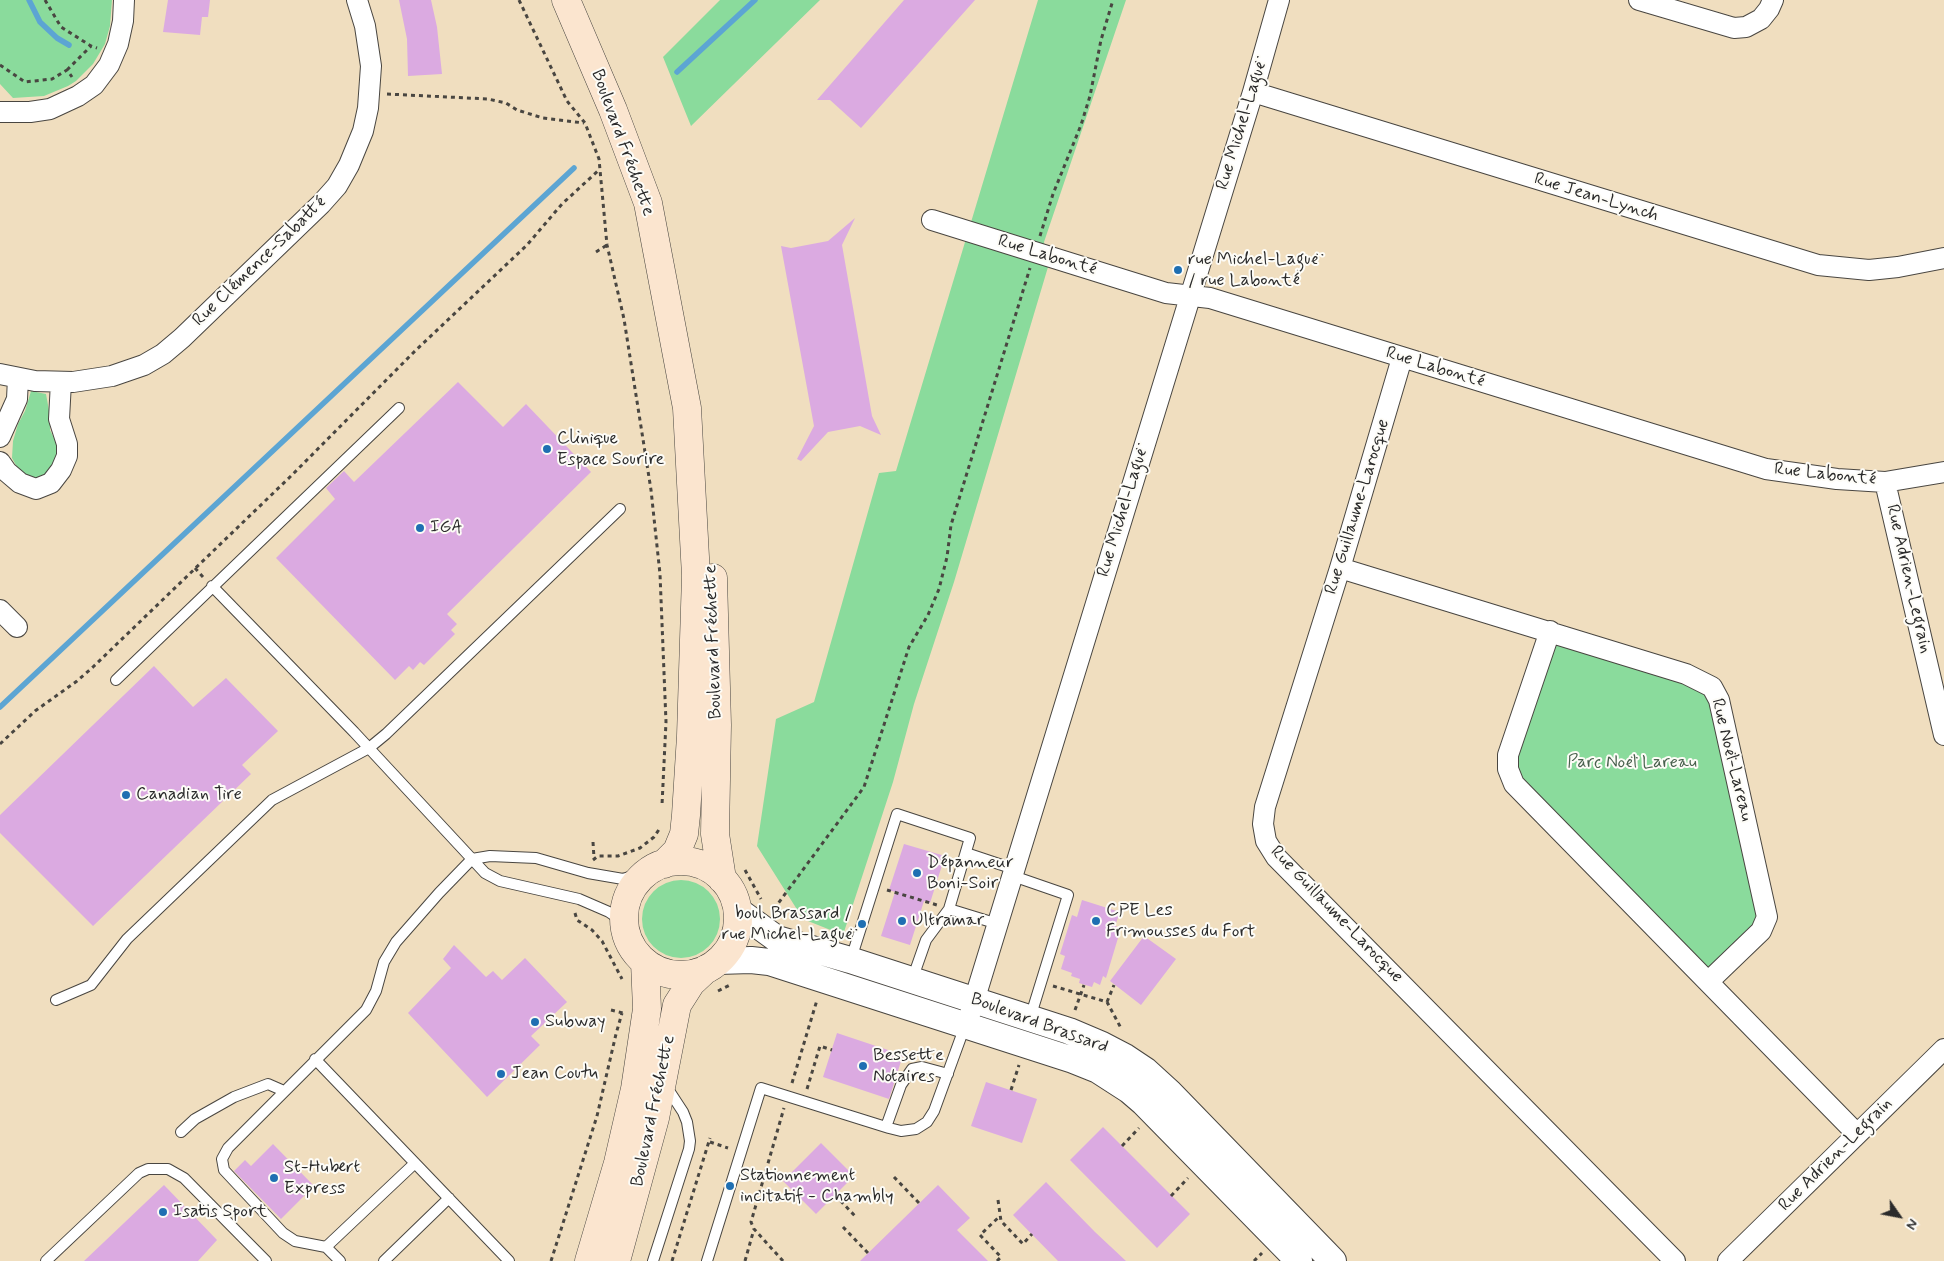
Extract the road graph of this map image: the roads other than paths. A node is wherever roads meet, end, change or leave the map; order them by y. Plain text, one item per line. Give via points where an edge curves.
1 (124, 0) edge
2 (357, 0) edge
3 (566, 0) edge
4 (1279, 0) edge
5 (1639, 0) edge
6 (1773, 0) edge
7 (1253, 92) junction
8 (0, 112) edge
9 (932, 220) dead end
10 (1944, 258) edge
11 (1190, 296) junction
12 (1402, 358) junction
13 (9, 376) edge
14 (61, 382) junction
15 (399, 408) dead end
16 (687, 408) junction
17 (0, 437) edge
18 (0, 462) edge
19 (1944, 472) edge
20 (1885, 482) junction
21 (620, 509) dead end
22 (1340, 568) junction
23 (212, 586) junction
24 (0, 610) edge
25 (17, 628) dead end
26 (1550, 631) junction
27 (116, 680) dead end
28 (1944, 735) edge
29 (370, 748) junction
30 (966, 853) junction
31 (472, 859) junction
32 (658, 867) junction
33 (732, 871) junction
34 (1013, 872) junction
35 (949, 908) junction
36 (737, 910) junction
37 (624, 922) junction
38 (998, 924) junction
39 (850, 960) junction
40 (645, 962) junction
41 (713, 974) junction
42 (912, 980) junction
43 (1708, 981) junction
44 (56, 1000) dead end
45 (974, 1001) junction
46 (1030, 1018) junction
47 (966, 1025) junction
48 (1944, 1049) edge
49 (315, 1059) junction
50 (948, 1074) junction
51 (662, 1080) junction
52 (284, 1091) junction
53 (886, 1127) junction
54 (181, 1132) dead end
55 (1857, 1134) junction
56 (415, 1163) junction
57 (449, 1198) junction
58 (326, 1247) junction
59 (46, 1261) edge
60 (266, 1261) edge
61 (340, 1261) edge
62 (384, 1261) edge
63 (509, 1261) edge
64 (589, 1261) edge
65 (616, 1261) edge
66 (653, 1261) edge
67 (706, 1261) edge
68 (1298, 1261) edge
69 (1333, 1261) edge
70 (1675, 1261) edge
71 (1728, 1261) edge

1 - 8 street via 121,35 109,65 94,85 50,109
2 - 14 street, Rue Clémence-Sabatté via 369,51 370,93 359,144 336,186 307,218 163,354 123,373 86,381
3 - 16 main road, Boulevard Fréchette via 648,203
4 - 7 street, Rue Michel-Laguë
5 - 6 street via 1734,28 1746,27 1761,18
7 - 10 street, Rue Jean-Lynch via 1818,265 1869,270
7 - 11 street, Rue Michel-Laguë
9 - 11 street, Rue Labonté via 1166,293
11 - 12 street, Rue Labonté via 1210,298
11 - 34 street, Rue Michel-Laguë
12 - 20 street, Rue Labonté via 1766,469
12 - 22 street, Rue Guillaume-Larocque
13 - 14 street, Rue Clémence-Sabatté
13 - 17 street via 17,399
14 - 18 street via 59,419 67,444 67,456 61,470 51,483 36,489 20,483
15 - 23 lane
16 - 32 main road, Boulevard Fréchette via 696,576 691,736 684,834 677,851
16 - 33 main road, Boulevard Fréchette via 702,460 711,561 717,725 715,834
19 - 20 street, Rue Labonté
20 - 28 street, Rue Adrien-Legrain
21 - 29 lane
22 - 26 street, Rue Noël-Lareau
22 - 70 street, Rue Guillaume-Larocque via 1265,807 1264,832 1270,850
23 - 27 lane
23 - 29 lane
24 - 25 street
26 - 43 street via 1508,756 1512,779
26 - 43 street, Rue Noël-Lareau via 1686,674 1709,684 1718,696 1767,917 1761,931
29 - 31 lane
29 - 44 lane via 272,800 127,939 91,985
30 - 34 lane
30 - 35 lane
30 - 39 lane via 970,838 897,814
31 - 32 lane via 490,856 536,858 588,873 624,878
31 - 37 lane via 485,873 500,881 579,899
31 - 49 lane via 396,942 384,962 366,1010
32 - 33 main road via 692,862
32 - 37 main road via 632,888
33 - 36 main road via 729,888
34 - 38 street, Rue Michel-Laguë
34 - 46 lane via 1068,895
35 - 38 lane
35 - 42 lane via 926,940
36 - 39 street, Boulevard Brassard via 777,939
36 - 41 main road via 733,940
37 - 40 main road via 627,938
38 - 45 street, Rue Michel-Laguë
39 - 42 street, Boulevard Brassard
40 - 41 main road via 675,975
40 - 64 main road, Boulevard Fréchette via 647,1009 635,1089
41 - 47 street, Boulevard Brassard via 751,960 769,962
41 - 51 main road, Boulevard Fréchette via 691,983 677,1005
42 - 45 street, Boulevard Brassard
43 - 55 street
45 - 46 street, Boulevard Brassard
45 - 47 street, Rue Michel-Laguë
46 - 69 street, Boulevard Brassard via 1088,1038 1146,1070
47 - 50 lane
47 - 68 street, Boulevard Brassard via 1085,1064 1114,1079 1129,1090
48 - 55 street, Rue Adrien-Legrain
49 - 52 lane
49 - 56 lane
50 - 53 lane via 927,1122 916,1129 901,1131
50 - 53 lane via 922,1067 912,1069 901,1085
51 - 65 main road, Boulevard Fréchette via 646,1156
51 - 66 lane via 683,1112 690,1141
52 - 54 lane via 268,1084 195,1119
52 - 58 lane via 228,1148 222,1159 224,1170 283,1233 295,1241
53 - 67 lane via 761,1088
55 - 71 street, Rue Adrien-Legrain
56 - 57 lane
56 - 58 lane
57 - 62 lane
57 - 63 lane
58 - 61 lane
59 - 60 lane via 139,1174 148,1169 168,1169 184,1178

